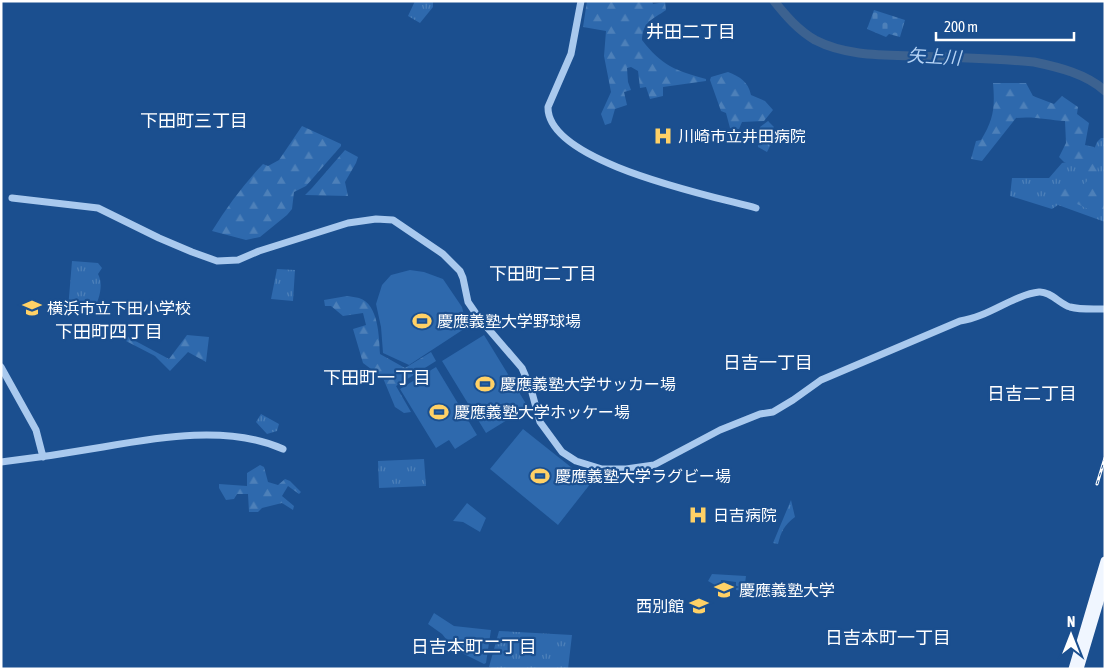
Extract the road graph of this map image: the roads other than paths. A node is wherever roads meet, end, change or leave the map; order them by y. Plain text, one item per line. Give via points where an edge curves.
1 (581, 1) edge
2 (12, 198) dead end
3 (756, 208) dead end
4 (1105, 309) edge
5 (1, 367) edge
6 (284, 449) dead end
7 (43, 457) junction
8 (1, 462) edge
9 (1105, 561) edge
10 (1105, 582) edge
11 (1073, 669) edge
12 (1079, 669) edge

1 - 3 street via 571,54 548,107 552,124 576,146 605,162 683,189
2 - 4 street via 98,208 159,238 217,261 238,260 348,223 392,220 443,254 460,271 468,302 522,368 540,422 562,452 576,461 602,469 654,465 720,430 773,412 821,380 1038,292 1045,292 1071,307
5 - 7 street via 36,430
6 - 7 street via 251,439 214,436 159,438
7 - 8 street
9 - 11 main road
10 - 12 main road

